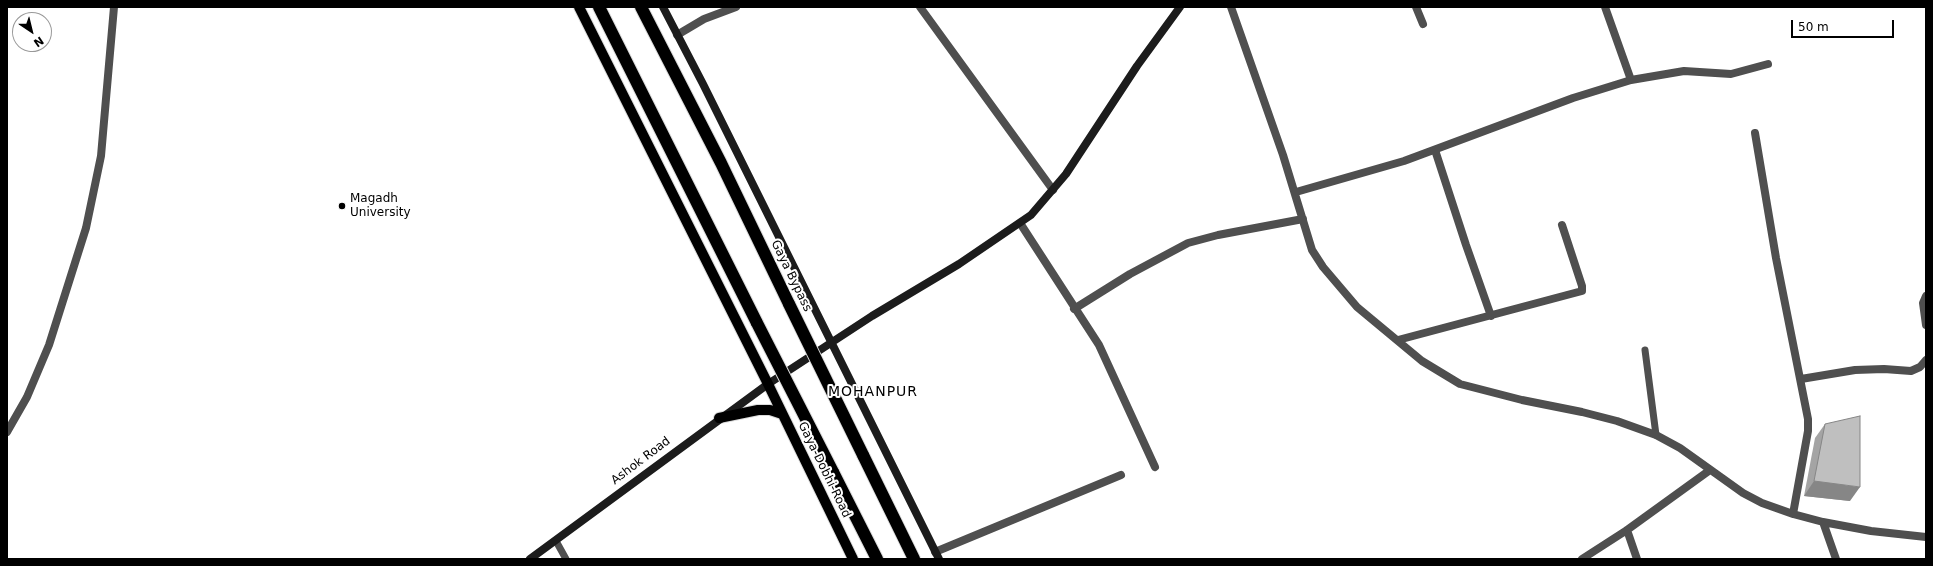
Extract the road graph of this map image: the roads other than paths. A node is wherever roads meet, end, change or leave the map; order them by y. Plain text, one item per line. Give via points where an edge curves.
1 (114, 7) edge
2 (579, 7) edge
3 (599, 7) edge
4 (641, 7) edge
5 (663, 7) edge
6 (736, 7) edge
7 (920, 7) edge
8 (1180, 7) edge
9 (1231, 7) edge
10 (1416, 7) edge
11 (1605, 7) edge
12 (1423, 24) dead end
13 (677, 35) junction
14 (1768, 64) dead end
15 (1631, 80) junction
16 (1755, 133) dead end
17 (1435, 150) junction
18 (1053, 190) junction
19 (1296, 192) junction
20 (1303, 219) junction
21 (1020, 223) junction
22 (1562, 224) dead end
23 (1926, 296) edge
24 (1074, 309) junction
25 (1491, 316) junction
26 (1926, 325) edge
27 (1398, 340) junction
28 (831, 343) junction
29 (1645, 350) dead end
30 (1926, 360) edge
31 (1801, 379) junction
32 (770, 388) junction
33 (782, 414) junction
34 (719, 418) junction
35 (7, 432) edge
36 (1656, 435) junction
37 (1155, 467) dead end
38 (1710, 470) junction
39 (1121, 475) dead end
40 (1793, 514) junction
41 (1823, 522) junction
42 (1627, 530) junction
43 (1926, 537) edge
44 (556, 541) junction
45 (937, 555) edge
46 (530, 559) edge
47 (566, 559) edge
48 (853, 559) edge
49 (877, 559) edge
50 (914, 559) edge
51 (1582, 559) edge
52 (1637, 559) edge
53 (1836, 559) edge

1 - 35 street via 101,156 86,228 49,345 27,397
2 - 32 main road, Gaya-Dobhi-Road
3 - 49 highway, bridge
4 - 50 highway, Gaya Bypass, bridge via 721,163
5 - 13 street
6 - 13 street via 704,19
7 - 18 street
8 - 18 street, Ashok Road
9 - 19 street
10 - 12 street
11 - 15 street
13 - 28 street
14 - 15 street via 1731,74 1684,71
15 - 17 street via 1573,98
16 - 31 street via 1776,258
17 - 19 street
17 - 25 street
18 - 21 street, Ashok Road via 1040,206
19 - 20 street
20 - 24 street via 1188,243 1130,274
20 - 27 street via 1312,250 1323,267 1357,307
21 - 24 street
21 - 28 street, Ashok Road via 953,268
22 - 25 street via 1583,290
23 - 26 street via 1923,303
24 - 37 street via 1108,362
25 - 27 street
27 - 36 street via 1422,361 1460,384 1617,421
28 - 32 street, Ashok Road
28 - 45 street
29 - 36 lane
30 - 31 street via 1920,367 1911,371 1855,370
31 - 40 street via 1808,431
32 - 33 main road, Gaya-Dobhi-Road
32 - 34 street, Ashok Road
33 - 34 main road via 758,410
33 - 48 main road, Gaya-Dobhi-Road
34 - 44 street, Ashok Road
36 - 38 street via 1680,448
38 - 40 street via 1743,493
38 - 42 street
39 - 45 street
40 - 41 street
41 - 43 street
41 - 53 street
42 - 51 street
42 - 52 street
44 - 46 street, Ashok Road
44 - 47 lane

